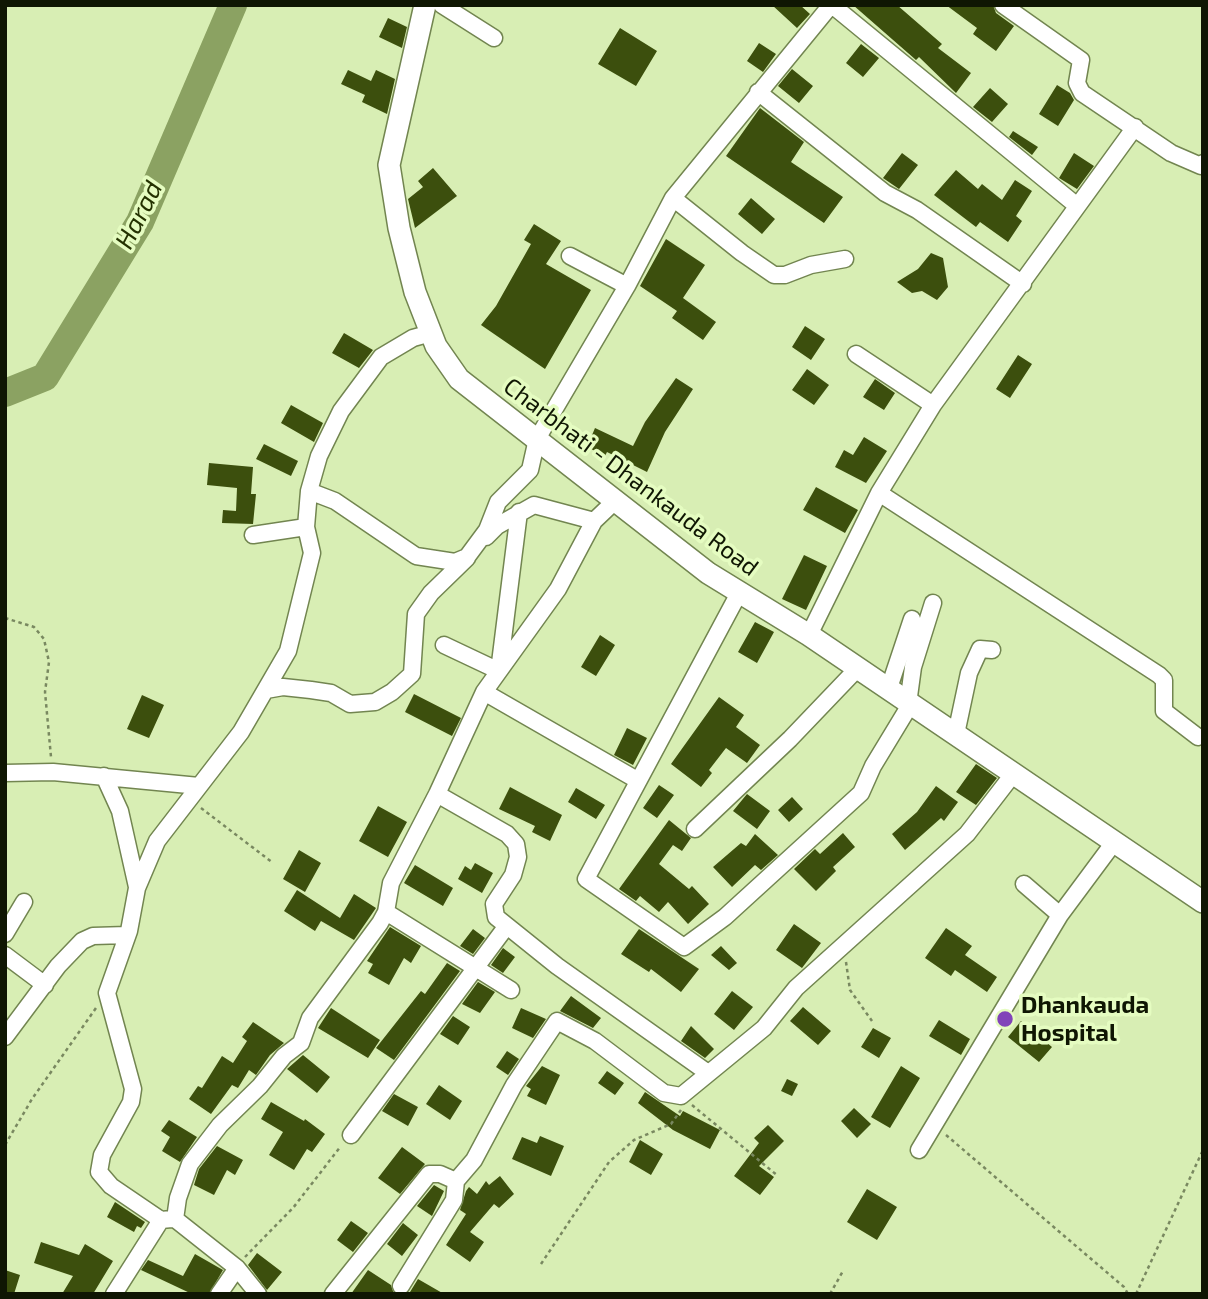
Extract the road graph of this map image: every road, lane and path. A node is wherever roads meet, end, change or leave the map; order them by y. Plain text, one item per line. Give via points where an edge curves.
1 (425, 5) edge
2 (442, 5) edge
3 (832, 5) edge
4 (1003, 5) edge
5 (495, 38) dead end
6 (758, 92) junction
7 (1135, 127) junction
8 (1203, 163) edge
9 (673, 198) junction
10 (1076, 205) junction
11 (570, 256) dead end
12 (845, 259) dead end
13 (1023, 284) junction
14 (627, 286) junction
15 (431, 333) junction
16 (856, 354) dead end
17 (933, 405) junction
18 (537, 439) junction
19 (520, 481) junction
20 (309, 491) junction
21 (879, 493) junction
22 (615, 501) junction
23 (525, 509) junction
24 (594, 521) junction
25 (306, 527) junction
26 (253, 535) dead end
27 (472, 552) junction
28 (739, 593) junction
29 (933, 603) dead end
30 (5, 618) edge
31 (912, 619) dead end
32 (809, 635) junction
33 (444, 645) dead end
34 (992, 650) dead end
35 (499, 671) junction
36 (870, 678) junction
37 (266, 690) junction
38 (888, 691) junction
39 (484, 692) junction
40 (909, 704) junction
41 (956, 734) junction
42 (1198, 737) dead end
43 (53, 772) junction
44 (1014, 772) junction
45 (5, 773) edge
46 (104, 776) junction
47 (637, 780) junction
48 (199, 786) junction
49 (438, 794) junction
50 (189, 800) junction
51 (695, 829) dead end
52 (1115, 841) junction
53 (273, 863) dead end
54 (1024, 884) dead end
55 (137, 888) junction
56 (24, 902) dead end
57 (1203, 902) edge
58 (386, 912) junction
59 (1060, 915) junction
60 (506, 927) junction
61 (5, 934) edge
62 (127, 935) junction
63 (841, 947) junction
64 (5, 956) edge
65 (476, 966) junction
66 (45, 985) junction
67 (511, 990) dead end
68 (107, 993) junction
69 (872, 1021) dead end
70 (5, 1037) edge
71 (708, 1073) junction
72 (936, 1121) junction
73 (351, 1135) joint
74 (5, 1145) edge
75 (919, 1150) dead end
76 (1203, 1150) edge
77 (778, 1176) dead end
78 (456, 1181) junction
79 (168, 1219) junction
80 (541, 1264) dead end
81 (237, 1268) junction
82 (843, 1271) dead end
83 (401, 1286) dead end
84 (114, 1294) edge
85 (219, 1294) edge
86 (258, 1294) edge
87 (332, 1294) edge
88 (830, 1294) edge
89 (1128, 1294) edge
90 (1136, 1294) edge

1 - 15 street, Charbhati - Dhankauda Road via 390,165 408,266
2 - 5 street
3 - 6 street
3 - 10 street
4 - 7 street via 1077,55 1082,64 1077,89
6 - 9 street
6 - 13 street via 885,193
7 - 8 street via 1171,153
7 - 10 street
9 - 12 street via 774,275
9 - 14 street
10 - 13 street
11 - 14 street
13 - 17 street
14 - 18 street
15 - 18 street, Charbhati - Dhankauda Road via 459,379
15 - 20 street via 381,357 341,411 319,456
16 - 17 street
17 - 21 street
18 - 19 street via 530,470
18 - 22 street, Charbhati - Dhankauda Road
19 - 23 street
19 - 27 street via 498,502
20 - 25 street
20 - 27 street via 335,501 416,556 455,562
21 - 32 street
21 - 42 street via 1159,675 1164,680 1164,711
22 - 24 street
22 - 28 street, Charbhati - Dhankauda Road
23 - 24 street
23 - 27 street via 497,526
23 - 35 street
24 - 35 street via 558,589
25 - 26 street
25 - 37 street via 312,553 298,617 288,651
27 - 37 street via 416,614 412,674 392,692 375,702 350,704 331,693 283,687
28 - 32 street, Charbhati - Dhankauda Road
28 - 47 street
29 - 40 street via 913,667
30 - 43 path via 34,627 44,639 50,662 45,692
31 - 38 street
32 - 36 street, Charbhati - Dhankauda Road
33 - 35 street
34 - 41 street via 980,649 969,673
35 - 39 street
36 - 38 street, Charbhati - Dhankauda Road
36 - 51 street via 856,670
37 - 48 street via 241,732
38 - 40 street, Charbhati - Dhankauda Road
39 - 47 street
39 - 49 street
40 - 41 street, Charbhati - Dhankauda Road
40 - 47 street via 861,793 725,917 684,947 586,879
41 - 44 street, Charbhati - Dhankauda Road
43 - 45 street
43 - 46 street
44 - 52 street, Charbhati - Dhankauda Road
44 - 63 street via 967,834
46 - 48 street
46 - 55 street via 120,811
48 - 50 street
49 - 58 street via 391,883
49 - 60 street via 507,834 516,844 513,875 496,897 493,911
50 - 53 path
50 - 55 street via 150,853
52 - 57 street, Charbhati - Dhankauda Road
52 - 59 street
54 - 59 street
55 - 62 street
56 - 61 street
58 - 65 street
58 - 79 street via 310,1018 301,1043 220,1125 190,1164
59 - 72 street
60 - 65 street
60 - 71 street
62 - 66 street via 93,936 82,941
62 - 68 street
63 - 69 path via 850,990
63 - 71 street via 796,988 764,1028
64 - 66 street
65 - 67 street
65 - 73 street
66 - 70 street
68 - 74 path
68 - 79 street via 133,1089 127,1114 102,1155 99,1172 111,1186
71 - 78 street via 689,1092 672,1096 595,1041 557,1021 514,1085 474,1160
72 - 75 street
72 - 89 path via 951,1142
73 - 81 path
76 - 90 path
77 - 80 path via 686,1100 671,1124 634,1140 610,1162
78 - 83 street via 454,1200
78 - 87 street via 429,1174
79 - 81 street
79 - 84 street
81 - 85 street
81 - 86 street
82 - 88 path

